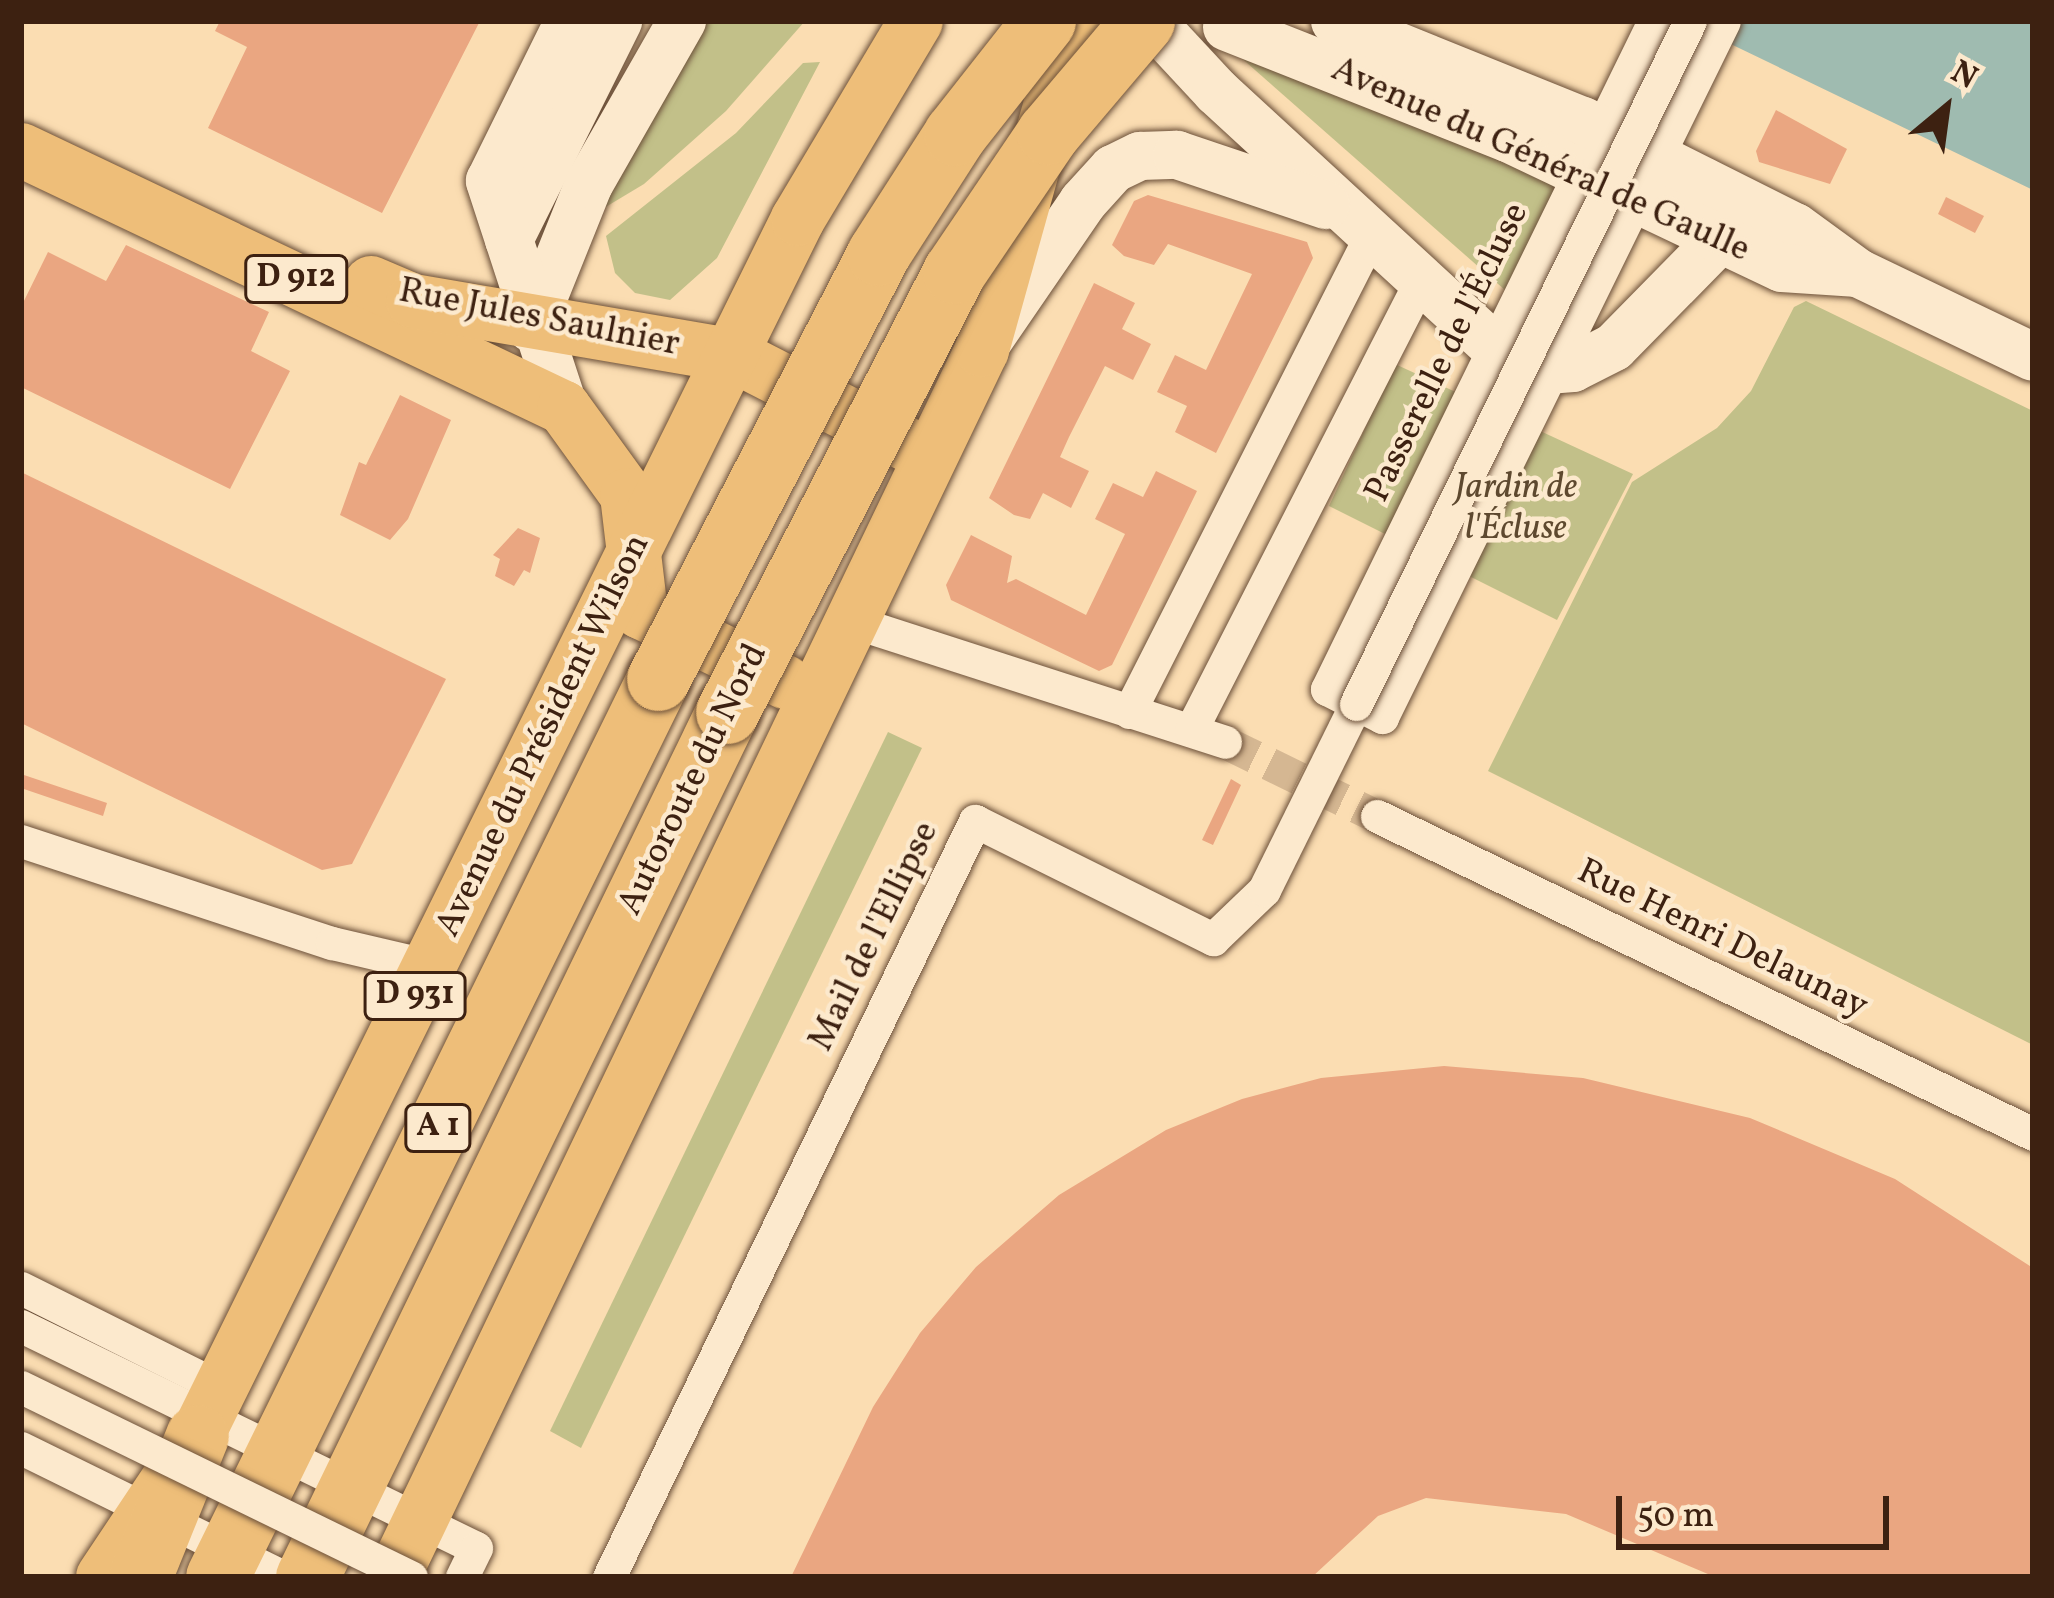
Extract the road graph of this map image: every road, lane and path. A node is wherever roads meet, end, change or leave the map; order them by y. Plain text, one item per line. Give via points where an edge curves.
1 (568, 21) edge
2 (618, 21) edge
3 (682, 21) edge
4 (916, 21) edge
5 (1044, 21) edge
6 (1074, 21) edge
7 (1147, 21) edge
8 (1335, 21) edge
9 (1654, 21) edge
10 (1690, 21) edge
11 (1724, 21) edge
12 (1227, 27) dead end
13 (21, 116) edge
14 (21, 150) edge
15 (1704, 182) junction
16 (1658, 212) junction
17 (1365, 225) junction
18 (509, 240) junction
19 (1719, 240) junction
20 (1858, 273) junction
21 (1422, 278) junction
22 (1649, 304) junction
23 (535, 320) junction
24 (982, 350) junction
25 (735, 356) junction
26 (2033, 357) edge
27 (508, 380) junction
28 (564, 408) junction
29 (930, 456) junction
30 (633, 556) junction
31 (851, 621) junction
32 (814, 697) junction
33 (1357, 704) junction
34 (1129, 712) junction
35 (1191, 730) junction
36 (1225, 742) tunnel mouth
37 (1377, 816) tunnel mouth
38 (21, 841) edge
39 (430, 966) junction
40 (2033, 1134) edge
41 (21, 1288) edge
42 (21, 1326) edge
43 (21, 1387) edge
44 (209, 1414) junction
45 (21, 1448) edge
46 (279, 1451) junction
47 (351, 1487) junction
48 (155, 1514) junction
49 (420, 1521) junction
50 (243, 1568) edge
51 (103, 1577) edge
52 (140, 1577) edge
53 (307, 1577) edge
54 (393, 1577) edge
55 (411, 1577) edge
56 (462, 1577) edge
57 (609, 1577) edge

1 - 18 street via 490,181
2 - 18 street
3 - 23 street via 589,184
4 - 25 main road, Avenue du Président Wilson via 799,219
5 - 46 highway, A 1, bridge via 955,134 878,254 658,679
6 - 24 main road
7 - 17 street
7 - 47 highway, Autoroute du Nord / A 1, bridge via 1048,134 954,272 728,712
8 - 15 street, Avenue du Général de Gaulle via 1583,121
9 - 33 street, Passerelle de l'Écluse via 1327,689
10 - 33 street, Passerelle de l'Écluse, bridge
11 - 33 street via 1382,717
12 - 16 street, Avenue du Général de Gaulle via 1508,138
13 - 23 main road, Rue Jules Saulnier / D 912 via 413,301
14 - 27 main road, Rue Jules Saulnier / D 912
15 - 16 street
15 - 19 street
15 - 20 street, Avenue du Général de Gaulle via 1795,227
16 - 19 street, Avenue du Général de Gaulle
16 - 22 street
17 - 21 street
17 - 24 street via 1219,167 1177,155 1140,156 1113,169 1084,202
17 - 34 street
18 - 23 street
19 - 20 street, Avenue du Général de Gaulle via 1782,268
19 - 22 street
20 - 26 street, Avenue du Général de Gaulle
21 - 22 street via 1522,372 1573,368 1614,347
21 - 35 street
23 - 25 main road, Rue Jules Saulnier / D 912
23 - 27 street
23 - 28 street
24 - 29 main road
25 - 29 main road, D 912
25 - 30 main road, Avenue du Président Wilson
27 - 28 main road, Rue Jules Saulnier / D 912
28 - 30 main road, Rue Jules Saulnier / D 912 via 626,495
29 - 31 main road
30 - 32 main road, D 912 via 640,612
30 - 39 main road, Avenue du Président Wilson / D 931
31 - 32 main road
31 - 34 street
32 - 49 main road
33 - 57 street, Mail de l'Ellipse via 1264,890 1214,939 974,821
34 - 35 street
35 - 36 street
37 - 40 street, Rue Henri Delaunay
38 - 39 street via 332,943
39 - 44 main road, Avenue du Président Wilson / D 931
41 - 44 street
42 - 44 street
43 - 55 street, bridge
44 - 46 street
44 - 48 highway
45 - 48 street
46 - 47 street
46 - 50 highway, A 1
47 - 49 street
47 - 53 highway, Autoroute du Nord / A 1
48 - 50 street
48 - 51 main road
48 - 52 highway
49 - 54 main road
49 - 56 street via 476,1548

